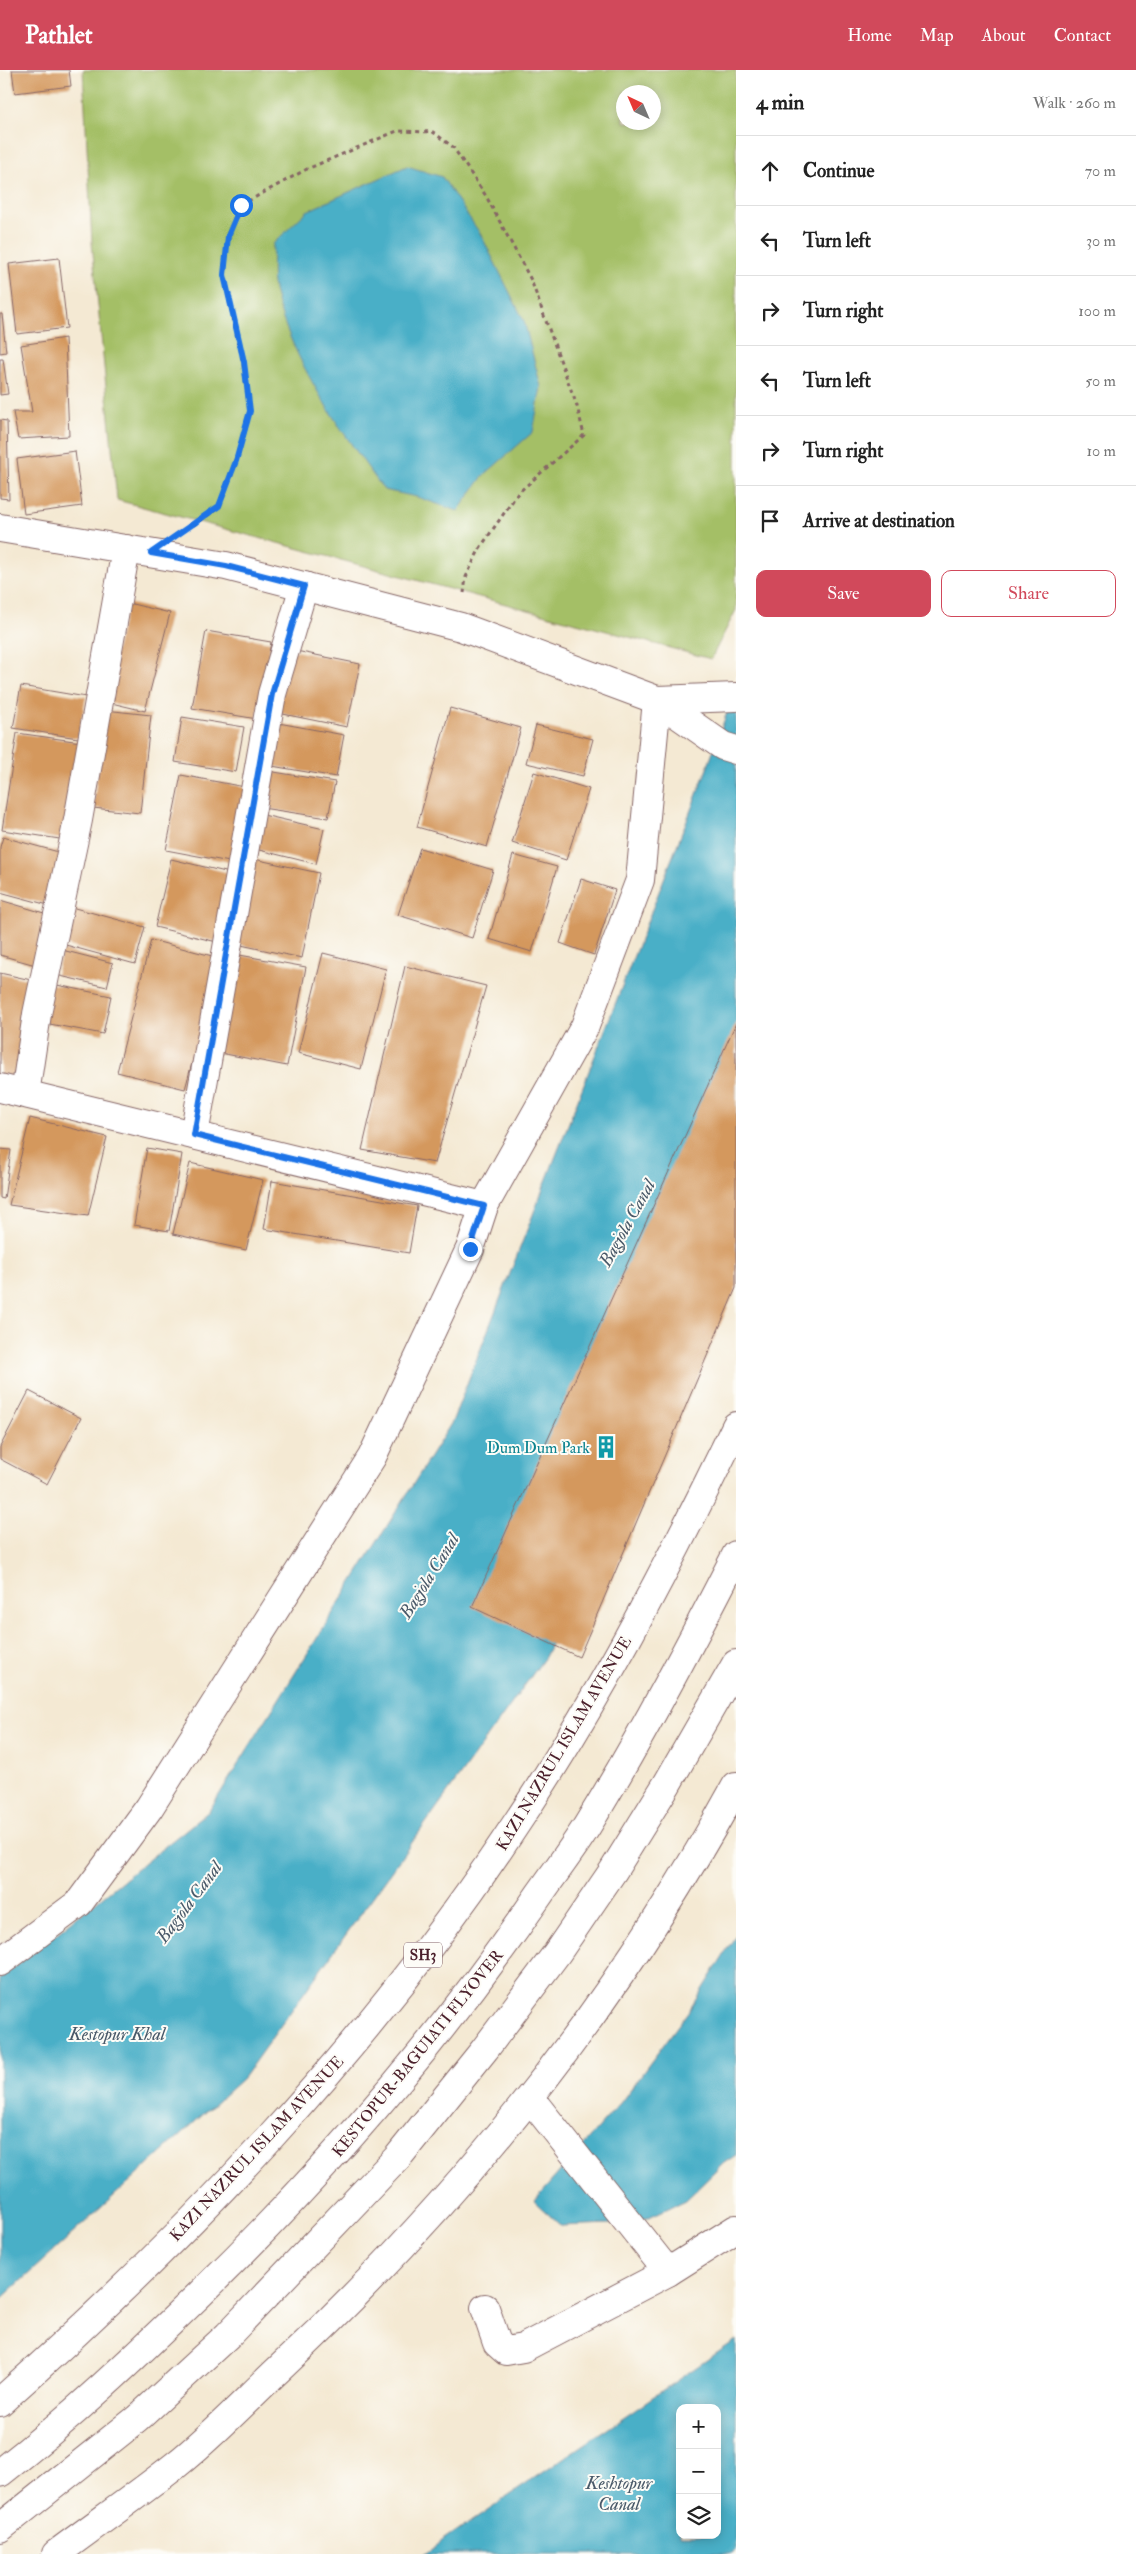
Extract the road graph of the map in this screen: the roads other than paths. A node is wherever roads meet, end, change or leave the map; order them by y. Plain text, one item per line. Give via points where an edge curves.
1 (0, 528) edge
2 (138, 551) junction
3 (304, 586) junction
4 (736, 696) edge
5 (657, 700) junction
6 (736, 750) edge
7 (13, 1091) edge
8 (194, 1135) junction
9 (484, 1206) junction
10 (736, 1426) edge
11 (736, 1555) edge
12 (736, 1664) edge
13 (736, 1786) edge
14 (729, 1805) edge
15 (0, 1962) edge
16 (530, 2098) junction
17 (736, 2229) edge
18 (668, 2272) junction
19 (485, 2308) dead end
20 (0, 2402) edge
21 (0, 2473) edge
22 (0, 2528) edge
23 (56, 2554) edge

1 - 2 main road
2 - 3 main road via 226,566
2 - 7 main road via 36,1014
3 - 5 main road via 461,627
3 - 8 main road via 272,694
4 - 5 main road
5 - 6 main road via 723,746
5 - 9 main road via 640,880 585,1026
7 - 8 main road
8 - 9 main road
9 - 15 main road via 470,1249 372,1456 149,1808 79,1903
10 - 20 main road, KAZI NAZRUL ISLAM AVENUE / SH3 via 688,1526 564,1747 504,1842 431,1944 335,2065 253,2156 156,2255
11 - 21 main road, KESTOPUR-BAGUIATI FLYOVER via 672,1680 590,1820 503,1949 434,2038 338,2152 235,2260 110,2381
12 - 22 main road via 667,1784 557,1953 398,2158 228,2335 137,2419
13 - 14 main road
14 - 16 main road via 578,2036
16 - 18 main road
16 - 23 main road via 403,2246 311,2339 179,2462
17 - 18 main road
18 - 19 main road via 523,2348 506,2352 497,2343

